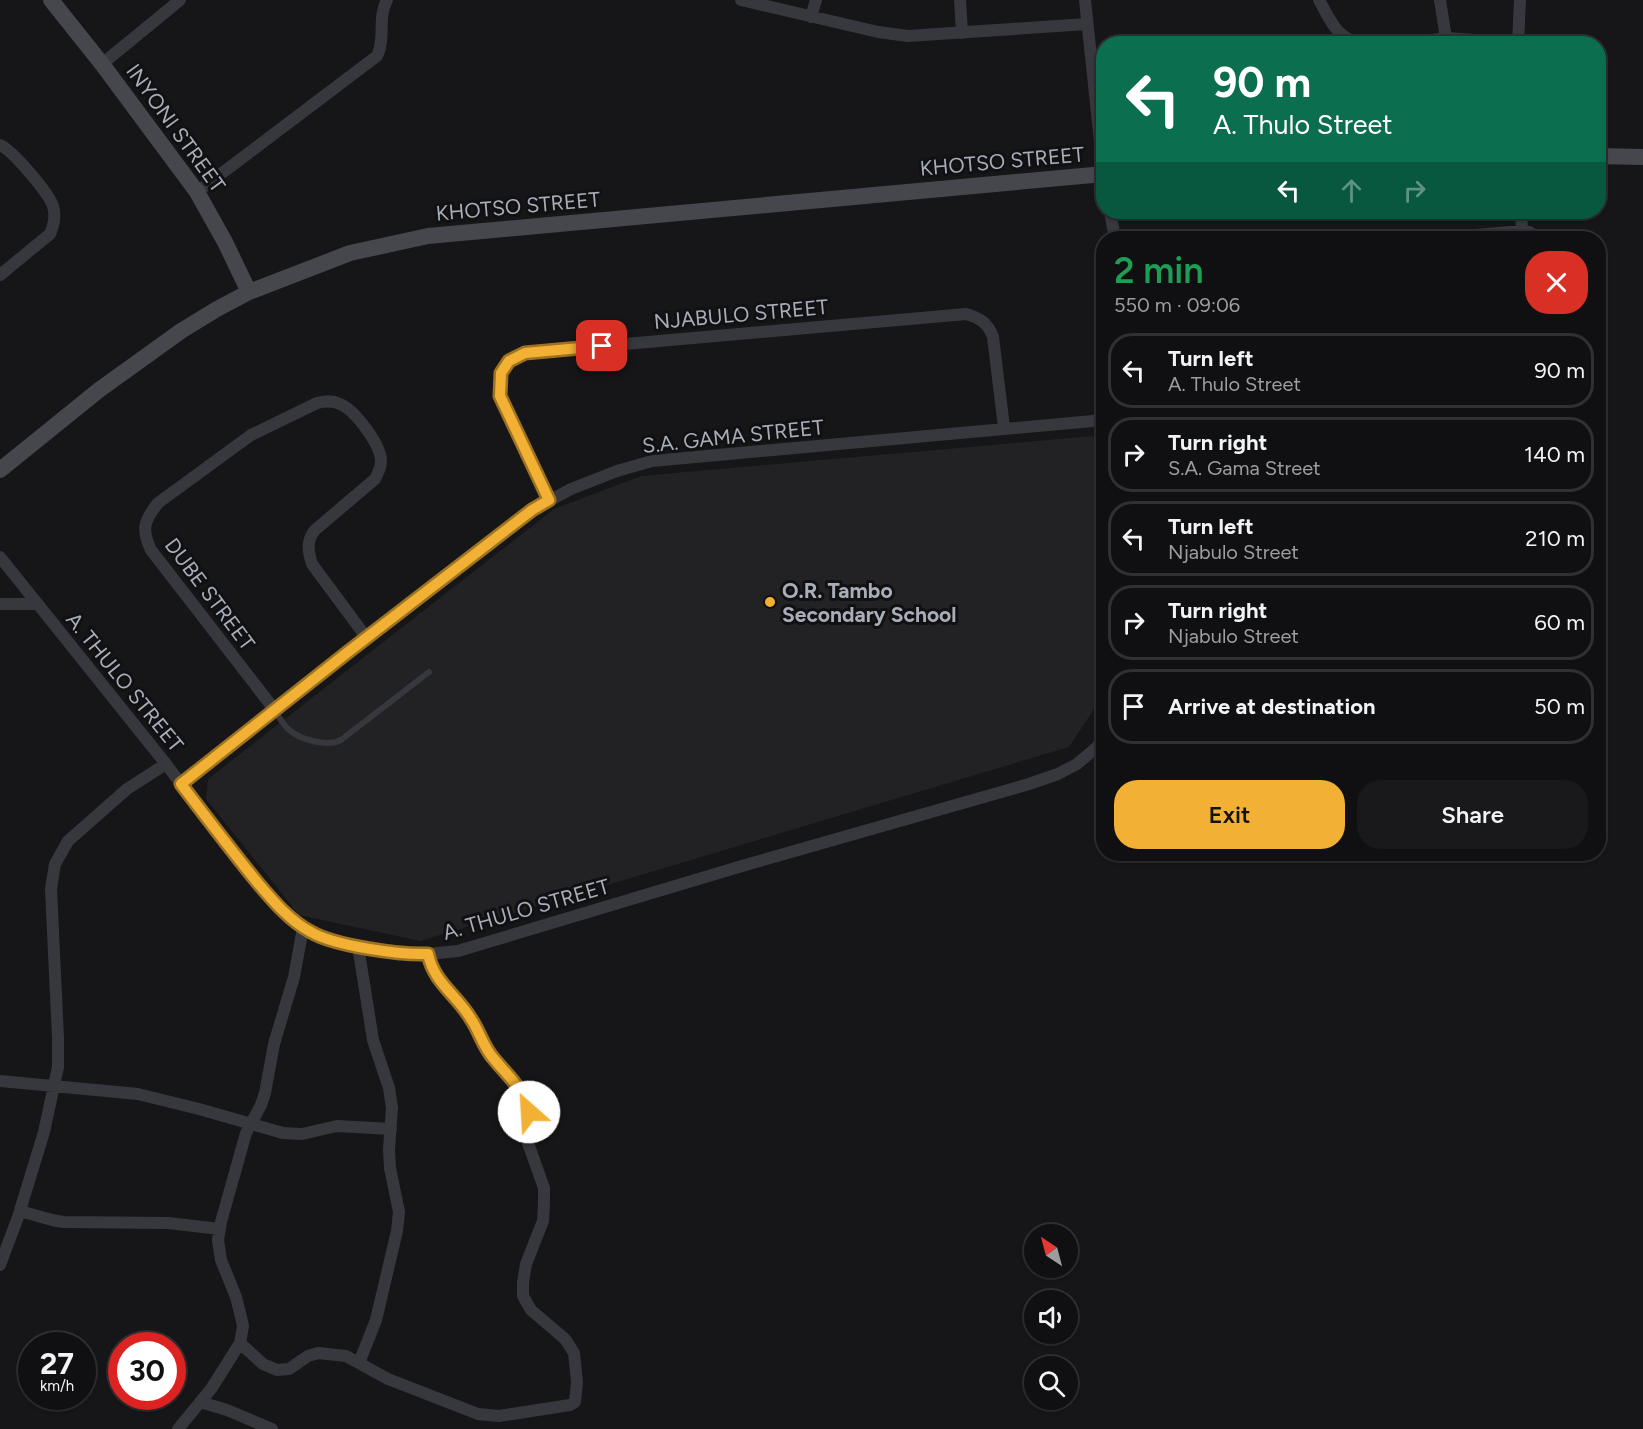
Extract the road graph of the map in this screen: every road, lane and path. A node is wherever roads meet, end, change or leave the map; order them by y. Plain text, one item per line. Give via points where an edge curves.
1 (51, 0) edge
2 (180, 0) edge
3 (387, 0) edge
4 (741, 0) edge
5 (816, 0) edge
6 (960, 0) edge
7 (1085, 0) edge
8 (1319, 0) edge
9 (1440, 0) edge
10 (1520, 0) edge
11 (811, 17) junction
12 (1087, 24) junction
13 (962, 33) junction
14 (1344, 36) edge
15 (1446, 36) edge
16 (1518, 36) edge
17 (102, 64) junction
18 (1096, 104) edge
19 (0, 145) edge
20 (1606, 156) edge
21 (1643, 157) edge
22 (1096, 177) edge
23 (197, 192) junction
24 (1521, 219) edge
25 (1522, 231) edge
26 (0, 275) edge
27 (249, 292) junction
28 (1096, 421) edge
29 (1004, 428) junction
30 (0, 470) edge
31 (549, 500) junction
32 (0, 557) edge
33 (0, 604) edge
34 (37, 604) junction
35 (366, 638) junction
36 (429, 672) dead end
37 (274, 709) junction
38 (1096, 748) edge
39 (165, 764) junction
40 (181, 784) junction
41 (303, 928) junction
42 (358, 946) junction
43 (428, 954) junction
44 (0, 1081) edge
45 (55, 1086) junction
46 (250, 1124) junction
47 (391, 1129) junction
48 (20, 1211) junction
49 (220, 1229) junction
50 (0, 1265) edge
51 (240, 1343) junction
52 (359, 1363) junction
53 (200, 1402) junction
54 (178, 1429) edge
55 (272, 1429) edge

1 - 17 street, INYONI STREET
2 - 17 street
3 - 23 street via 377,56
4 - 11 street
5 - 11 street
6 - 13 street
7 - 12 street
8 - 14 street
9 - 15 street
10 - 16 street
11 - 13 street via 900,35
12 - 13 street
12 - 18 street
17 - 23 street, INYONI STREET
19 - 26 street via 27,170 52,204 55,215 50,234
20 - 21 street
22 - 27 street, KHOTSO STREET via 428,236 350,253
23 - 27 street, INYONI STREET
24 - 25 street
27 - 30 street, KHOTSO STREET via 181,331 99,390
28 - 29 street, S.A. GAMA STREET
29 - 31 street, S.A. GAMA STREET via 652,461 617,471
29 - 31 street, NJABULO STREET via 993,337 986,324 966,314 535,352 509,361 501,373 499,388
31 - 35 street, S.A. GAMA STREET
32 - 34 street, A. THULO STREET
33 - 34 street
34 - 39 street, A. THULO STREET
35 - 37 street, S.A. GAMA STREET
35 - 37 street, DUBE STREET via 312,564 308,552 315,530 375,479 380,471 380,454 358,418 338,403 316,403 251,435 158,503 145,525 151,550
36 - 37 lane via 333,743 292,732
37 - 40 street, S.A. GAMA STREET
38 - 43 street, A. THULO STREET via 1077,764 1029,784 458,951
39 - 40 street, A. THULO STREET
39 - 45 street via 127,789 68,841 55,864 51,890 59,1050
40 - 41 street, A. THULO STREET via 235,856
41 - 42 street, A. THULO STREET
41 - 46 street via 265,1093
42 - 43 street, A. THULO STREET
42 - 47 street via 373,1040 389,1088
43 - 52 street via 437,979 465,1009 487,1050 528,1104 528,1143 544,1188 544,1204 543,1221 526,1264 523,1296 531,1310 565,1339 573,1353 576,1401 499,1416 478,1414 381,1376
44 - 45 street
45 - 46 street via 138,1094
45 - 48 street
46 - 47 street via 302,1134 337,1126
46 - 49 street
47 - 52 street via 389,1158 398,1200 397,1231 376,1320
48 - 49 street via 63,1222 168,1223
48 - 50 street
49 - 51 street via 218,1248 243,1326
51 - 52 street via 263,1364 277,1370 289,1369 318,1353 346,1356
51 - 53 street
53 - 54 street
53 - 55 street

